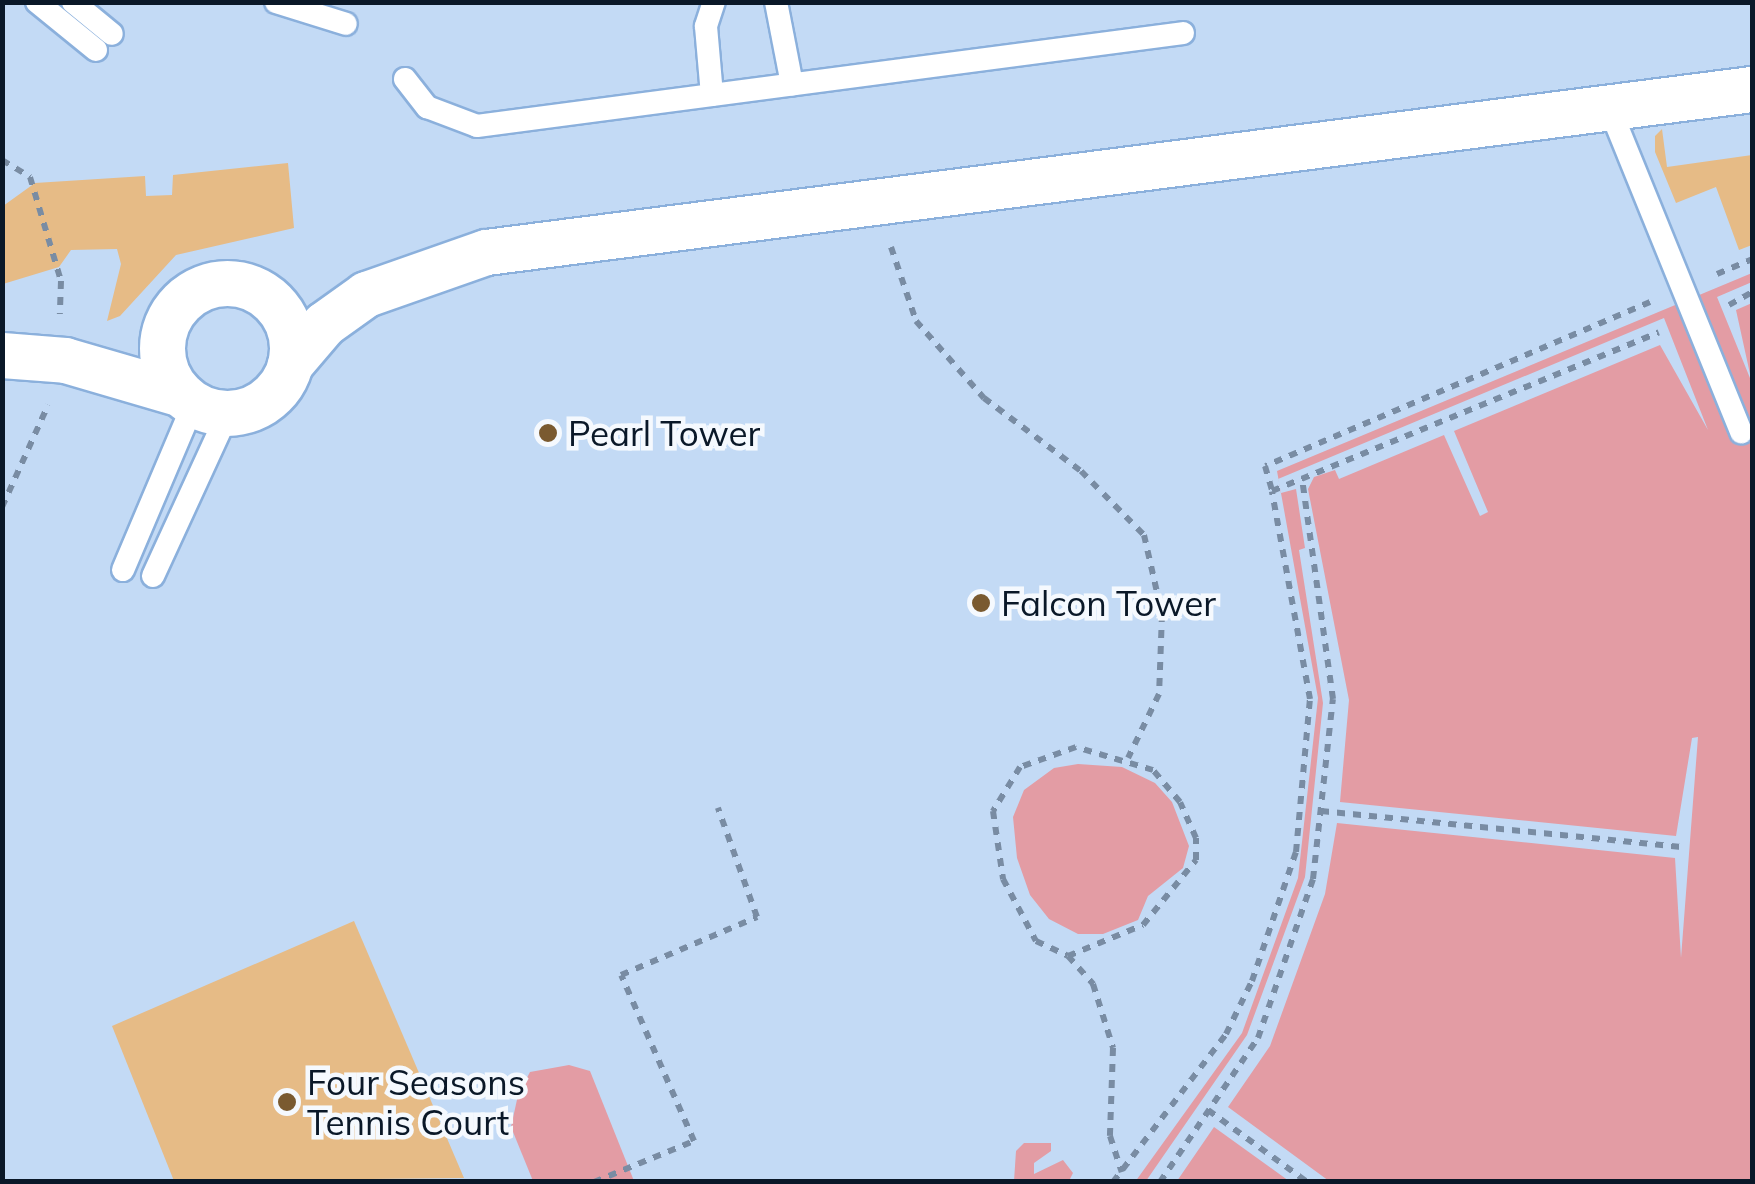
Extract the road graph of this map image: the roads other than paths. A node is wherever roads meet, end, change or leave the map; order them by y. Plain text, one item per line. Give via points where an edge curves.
1 (37, 2) edge
2 (73, 2) edge
3 (276, 2) edge
4 (714, 2) edge
5 (776, 2) edge
6 (346, 24) dead end
7 (1183, 33) dead end
8 (406, 79) dead end
9 (792, 84) junction
10 (1752, 89) edge
11 (712, 95) junction
12 (1610, 109) junction
13 (366, 294) junction
14 (270, 299) junction
15 (168, 320) junction
16 (2, 356) edge
17 (65, 360) junction
18 (290, 364) junction
19 (201, 403) junction
20 (1741, 432) dead end
21 (123, 570) dead end
22 (153, 576) dead end

1 - 2 lane via 104,42
3 - 6 lane
4 - 11 lane via 706,26
5 - 9 lane
7 - 9 lane
8 - 11 lane via 427,107 476,126
9 - 11 lane
10 - 12 street
12 - 13 street via 878,206 626,230 424,269
12 - 20 lane
13 - 14 street
13 - 18 street via 324,324
14 - 15 street via 240,284 206,286
14 - 18 street via 291,336
15 - 17 street
15 - 19 street via 163,358
16 - 17 street
17 - 19 street
18 - 19 street via 262,402
19 - 21 lane
19 - 22 lane

